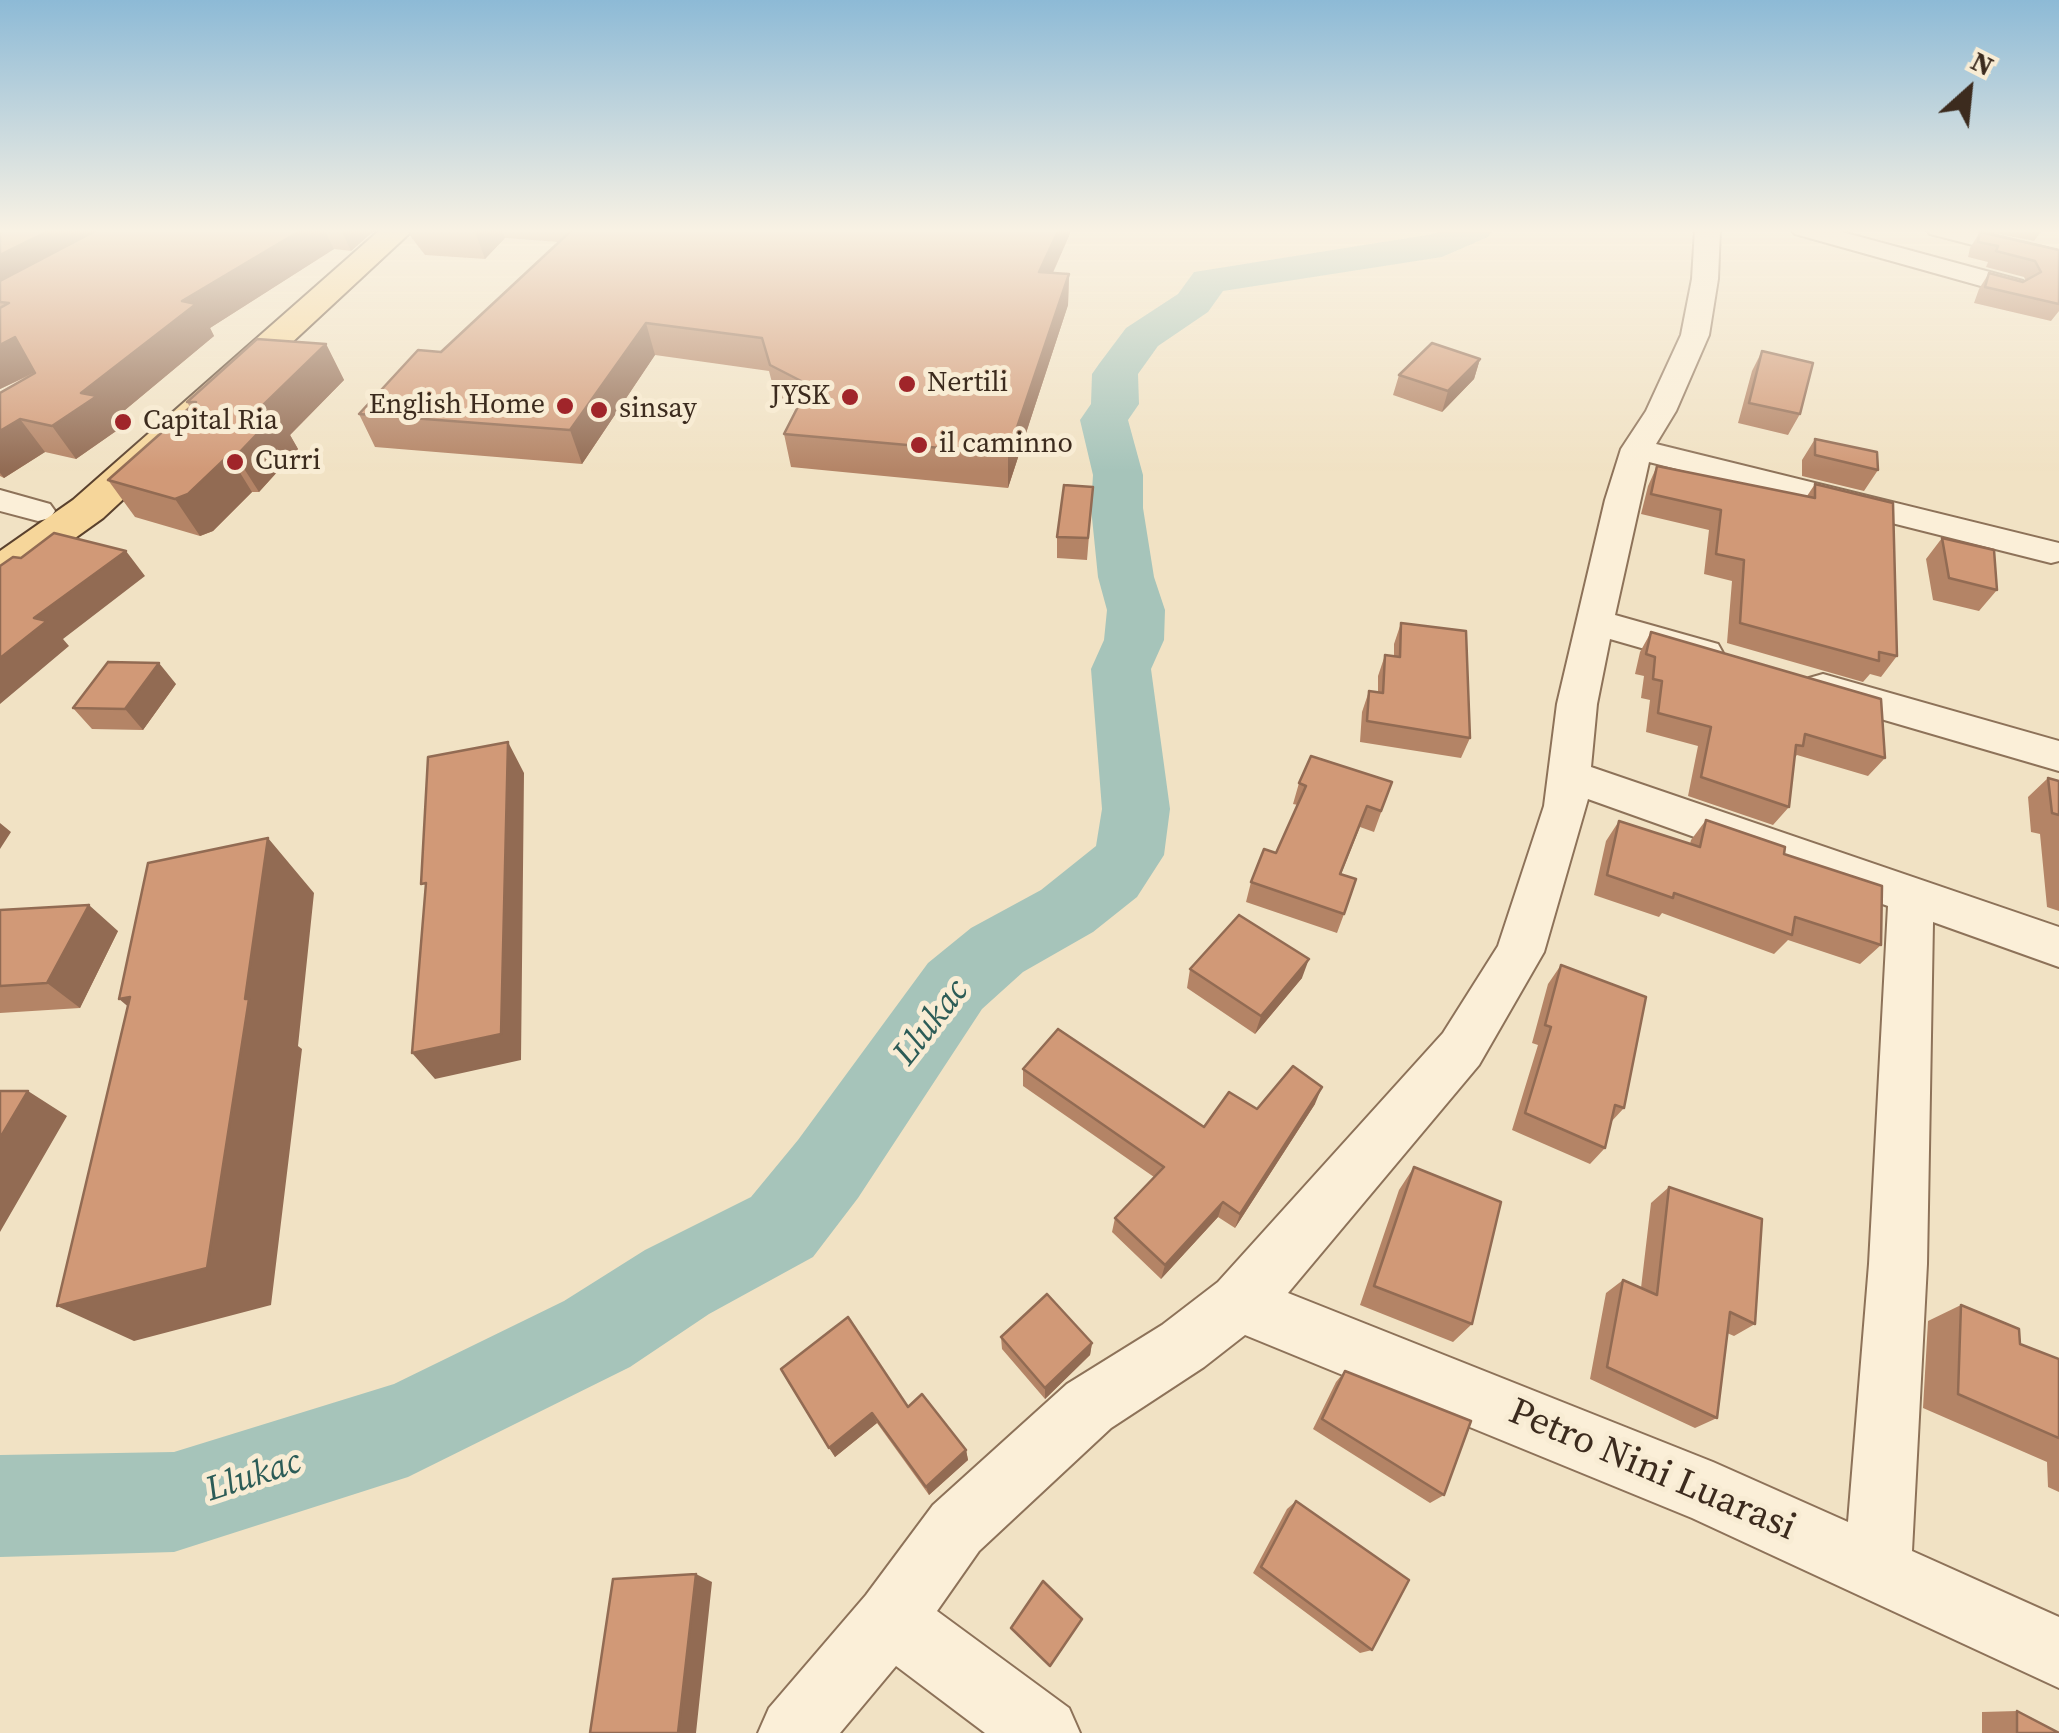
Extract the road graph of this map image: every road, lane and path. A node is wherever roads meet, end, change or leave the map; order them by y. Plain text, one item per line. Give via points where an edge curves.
1 (269, 310) edge
2 (309, 310) edge
3 (1699, 310) edge
4 (1637, 449) junction
5 (0, 500) edge
6 (38, 511) junction
7 (0, 538) edge
8 (2051, 552) dead end
9 (0, 570) edge
10 (1595, 622) junction
11 (2059, 756) edge
12 (1570, 776) junction
13 (1910, 895) junction
14 (2059, 947) edge
15 (1239, 1303) junction
16 (1878, 1567) junction
17 (890, 1620) junction
18 (2059, 1653) edge
19 (794, 1733) edge
20 (1044, 1733) edge

1 - 6 main road
2 - 9 main road via 88,509
3 - 4 street via 1662,411
4 - 8 street
4 - 10 street
5 - 6 street
6 - 7 main road
10 - 11 street
10 - 12 street
12 - 13 street
12 - 15 street via 1520,952 1461,1048
13 - 14 street
13 - 16 street via 1898,1264
15 - 16 street, Petro Nini Luarasi
15 - 17 street via 1089,1406 956,1528
16 - 18 street, Petro Nini Luarasi
17 - 19 street
17 - 20 street

